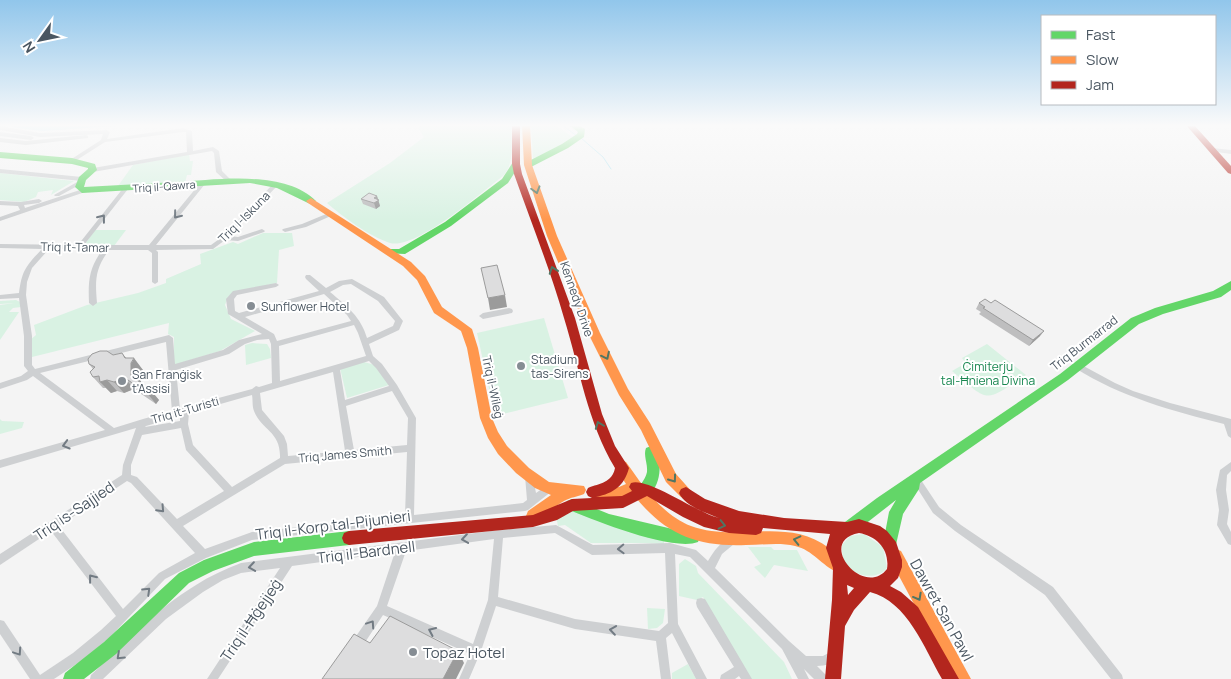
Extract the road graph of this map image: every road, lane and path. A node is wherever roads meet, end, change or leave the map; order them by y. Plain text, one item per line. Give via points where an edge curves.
1 (20, 157) edge
2 (78, 157) edge
3 (165, 157) edge
4 (217, 157) edge
5 (521, 157) edge
6 (523, 157) edge
7 (539, 157) edge
8 (1218, 157) edge
9 (72, 161) junction
10 (522, 164) junction
11 (93, 170) junction
12 (0, 171) edge
13 (1231, 171) edge
14 (228, 180) junction
15 (505, 181) junction
16 (520, 181) junction
17 (203, 183) junction
18 (83, 184) junction
19 (276, 184) junction
20 (126, 188) junction
21 (0, 203) edge
22 (22, 208) junction
23 (331, 214) junction
24 (0, 219) edge
25 (285, 230) dead end
26 (357, 230) joint
27 (262, 231) dead end
28 (224, 238) junction
29 (0, 246) edge
30 (47, 247) junction
31 (79, 248) junction
32 (107, 248) junction
33 (150, 248) junction
34 (394, 251) junction
35 (308, 277) dead end
36 (421, 278) junction
37 (155, 282) dead end
38 (276, 285) dead end
39 (1231, 285) edge
40 (327, 292) junction
41 (22, 294) junction
42 (0, 296) edge
43 (93, 303) dead end
44 (509, 311) dead end
45 (238, 316) junction
46 (483, 316) dead end
47 (356, 322) junction
48 (273, 340) junction
49 (366, 342) junction
50 (370, 358) junction
51 (1078, 366) junction
52 (336, 367) junction
53 (172, 368) junction
54 (33, 372) junction
55 (276, 384) junction
56 (0, 386) edge
57 (394, 387) junction
58 (256, 389) junction
59 (623, 392) junction
60 (342, 404) junction
61 (185, 410) junction
62 (176, 413) junction
63 (143, 422) junction
64 (184, 424) junction
65 (112, 431) junction
66 (139, 432) junction
67 (1231, 434) edge
68 (412, 448) junction
69 (350, 454) junction
70 (284, 460) junction
71 (0, 464) edge
72 (1231, 466) edge
73 (622, 468) junction
74 (529, 476) junction
75 (126, 477) junction
76 (916, 480) junction
77 (553, 490) junction
78 (642, 490) junction
79 (231, 492) junction
80 (593, 492) junction
81 (532, 500) junction
82 (572, 505) junction
83 (409, 520) junction
84 (522, 520) junction
85 (176, 525) junction
86 (794, 525) junction
87 (53, 526) junction
88 (848, 527) junction
89 (499, 534) junction
90 (705, 537) junction
91 (733, 539) junction
92 (1231, 541) edge
93 (402, 547) junction
94 (670, 548) junction
95 (892, 550) junction
96 (203, 554) junction
97 (0, 560) edge
98 (289, 562) junction
99 (838, 567) junction
100 (709, 568) junction
101 (869, 585) junction
102 (493, 600) junction
103 (701, 603) dead end
104 (381, 609) junction
105 (122, 616) junction
106 (0, 625) edge
107 (673, 625) junction
108 (838, 625) junction
109 (661, 636) junction
110 (785, 645) junction
111 (476, 651) junction
112 (834, 654) junction
113 (349, 656) edge
114 (804, 661) junction
115 (744, 674) edge
116 (832, 678) edge
117 (36, 679) edge
118 (44, 679) edge
119 (71, 679) edge
120 (95, 679) edge
121 (212, 679) edge
122 (464, 679) edge
123 (666, 679) edge
124 (702, 679) edge
125 (725, 679) edge
126 (804, 679) edge
127 (950, 679) edge
128 (963, 679) edge
129 (1118, 679) edge

1 - 9 main road
2 - 9 street
3 - 11 street
4 - 14 street via 219,172
5 - 10 main road, Kennedy Drive
6 - 10 main road, Kennedy Drive
7 - 10 main road
8 - 13 main road
9 - 11 main road via 92,166
10 - 15 main road
10 - 16 main road, Kennedy Drive
10 -> 59 main road, Kennedy Drive via 594,333
11 - 18 main road
12 - 18 street
14 - 17 main road, Triq il-Qawra
14 - 19 main road, Triq il-Qawra
15 - 16 main road
15 - 34 main road via 436,232
73 -> 16 main road, Kennedy Drive via 605,441 594,412 569,316
17 - 20 main road, Triq il-Qawra
17 -> 33 street
18 - 20 main road, Triq il-Qawra
18 - 22 street
19 - 23 main road, Triq il-Qawra via 299,193
19 - 28 street, Triq l-Iskuna
31 -> 20 street
21 - 22 street
22 - 24 street
23 - 25 street
23 - 26 main road, Triq il-Qawra
26 - 34 main road, Triq il-Wileġ
27 - 28 street via 238,239
28 - 33 street, Triq l-Iskuna via 213,247
29 - 30 street, Triq it-Tamar
30 - 31 street, Triq it-Tamar
30 - 41 street via 29,267
31 - 32 street, Triq it-Tamar
32 - 33 street, Triq it-Tamar
32 - 43 street via 91,275
33 - 37 street via 155,252
34 - 36 main road, Triq il-Wileġ
34 - 36 main road, Triq il-Wileġ via 416,263
35 - 40 street
36 - 74 main road, Triq il-Wileġ via 438,310 466,330 487,426 509,459
38 - 45 street via 235,293 230,299 231,312
39 - 51 main road, Triq Burmarrad via 1211,296 1134,321
40 - 45 street
40 - 47 street
40 - 49 street via 341,283 352,281 381,299 399,320 396,328
41 - 42 street
41 - 54 street via 28,366
44 - 46 street
45 - 48 street
47 - 48 street
47 - 49 street
48 - 53 street via 257,337 226,352
48 - 55 street
49 - 50 street
50 - 52 street, Triq it-Turisti
50 - 57 street
51 - 67 street via 1093,377 1129,391 1186,411 1228,421
51 - 76 main road, Triq Burmarrad
52 - 55 street, Triq it-Turisti
52 - 60 street
53 - 54 street via 169,338
53 - 62 street
54 - 56 street
54 - 65 street
55 - 58 street, Triq it-Turisti
57 - 60 street
57 - 68 street via 412,418
58 - 61 street, Triq it-Turisti
58 - 70 street via 258,411 280,436
59 - 78 main road via 656,465 653,478
59 -> 86 main road, Kennedy Drive via 646,427 671,478 691,498 729,516
60 - 69 street
61 - 62 street, Triq it-Turisti
61 - 64 street
62 - 63 street, Triq it-Turisti
63 - 65 street, Triq it-Turisti
63 - 66 street, Triq is-Sajjied
64 - 66 street, Triq it-Turisti
64 - 79 street via 189,447
65 -> 71 street, Triq it-Turisti
66 - 75 street, Triq is-Sajjied via 126,465
68 - 69 street, Triq James Smith
68 - 83 street
69 - 70 street, Triq James Smith
70 - 79 street, Triq James Smith
72 - 92 street via 1224,473 1221,490 1222,525
73 - 78 main road, Kennedy Drive
73 - 80 main road via 621,476 614,485
74 - 77 main road, Triq il-Wileġ
74 - 81 street
75 -> 85 street via 134,480
75 - 87 street, Triq is-Sajjied
76 - 88 main road, Triq Burmarrad
76 - 95 main road, Triq Burmarrad via 895,511 891,525
76 - 129 street via 936,510 1049,592
77 - 80 main road
77 - 81 street
77 - 82 main road, Triq il-Wileġ
77 - 84 main road, Triq il-Korp tal-Pijunieri via 542,513
78 - 80 main road via 611,494
78 - 82 main road via 623,502
78 -> 86 main road via 655,491 694,517 718,525 735,528
78 - 90 main road, Kennedy Drive via 668,520
79 - 85 street, Triq James Smith
81 - 83 street via 526,507
82 - 84 main road, Triq il-Korp tal-Pijunieri via 541,519
82 - 90 main road, Triq il-Wileġ via 608,520 663,534 681,538
83 - 96 street via 252,536
84 - 119 main road, Triq il-Korp tal-Pijunieri via 254,549 184,578 110,648
85 - 96 street
86 - 88 main road, Kennedy Drive
87 - 97 street, Triq is-Sajjied
105 -> 87 street
88 - 95 main road via 859,526 876,532
88 - 99 main road via 837,534 834,541 833,557
89 -> 93 street, Triq il-Bardnell
94 -> 89 street, Triq il-Bardnell via 592,550 556,529
89 - 102 street
90 - 91 main road, Kennedy Drive
99 -> 91 main road, Kennedy Drive via 818,548 799,540
91 - 100 street via 719,551
93 - 98 street, Triq il-Bardnell
93 - 104 street
94 - 100 street, Triq il-Bardnell via 692,553
94 - 107 street
95 - 101 main road via 896,564 890,579 882,584
95 -> 128 main road, Dawret San Pawl
105 -> 96 street via 162,576
98 -> 120 street, Triq il-Bardnell via 241,568 203,585 176,603
98 - 121 street, Triq il-Ħġejjeġ
99 - 101 main road via 850,578
99 - 108 main road
100 - 110 street, Triq il-Bardnell
101 - 108 main road
101 - 127 main road, Dawret San Pawl via 896,597 912,612
109 -> 102 street via 575,624
102 - 111 street
103 - 115 street
111 -> 104 street
113 -> 104 street
105 - 118 street via 77,657
106 -> 117 street
107 - 109 street
107 - 124 street
108 - 112 main road
109 - 123 street
110 - 114 street
110 - 126 street
111 - 122 street
112 - 114 street via 824,661
112 - 116 main road
114 - 116 street
115 - 125 street

